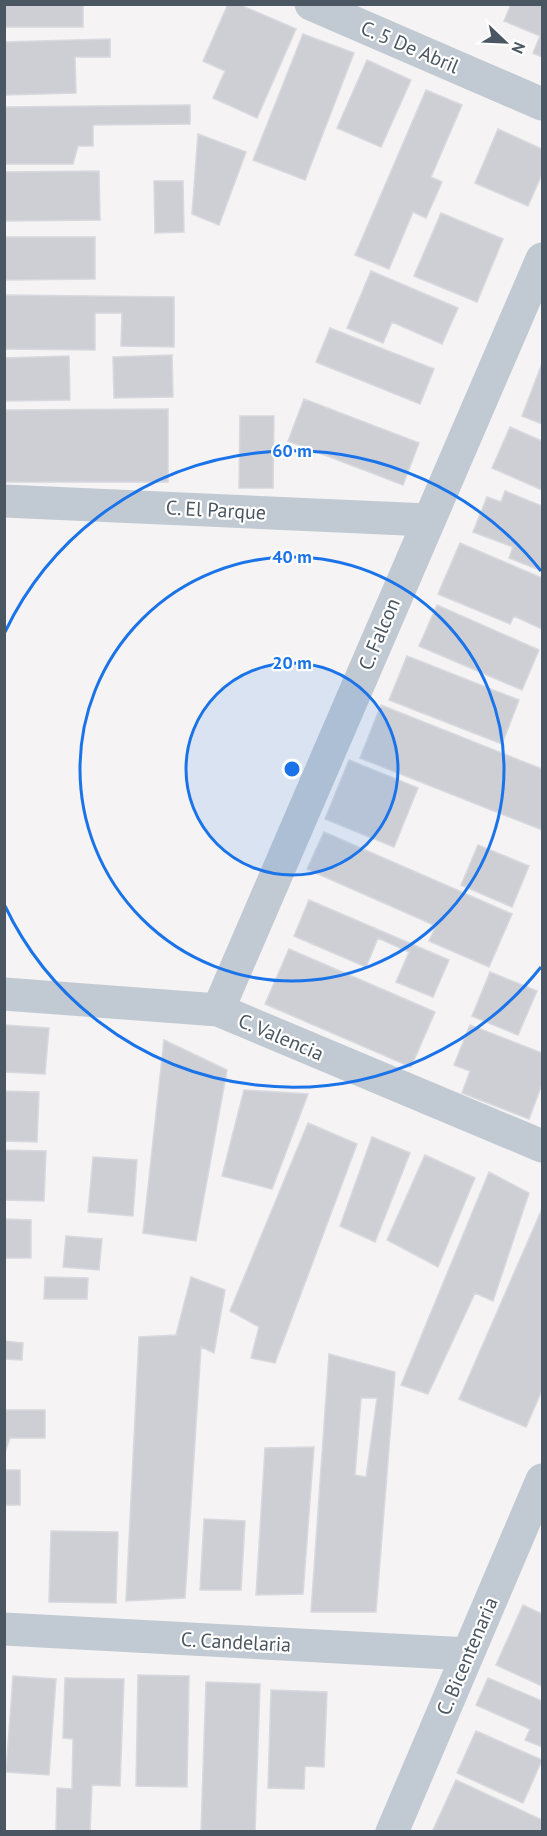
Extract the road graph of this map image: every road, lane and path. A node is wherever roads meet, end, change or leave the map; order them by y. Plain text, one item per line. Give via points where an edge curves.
1 (311, 4) edge
2 (543, 104) edge
3 (543, 258) edge
4 (4, 501) edge
5 (428, 520) junction
6 (4, 994) edge
7 (218, 1010) junction
8 (543, 1146) edge
9 (543, 1480) edge
10 (4, 1629) edge
11 (468, 1654) junction
12 (392, 1832) edge

1 - 2 street, C. 5 De Abril
3 - 5 street, C. Falcon
4 - 5 street, C. El Parque
5 - 7 street, C. Falcon
6 - 7 street, C. Valencia
7 - 8 street, C. Valencia
9 - 11 street, C. Bicentenaria
10 - 11 street, C. Candelaria
11 - 12 street, C. Bicentenaria

